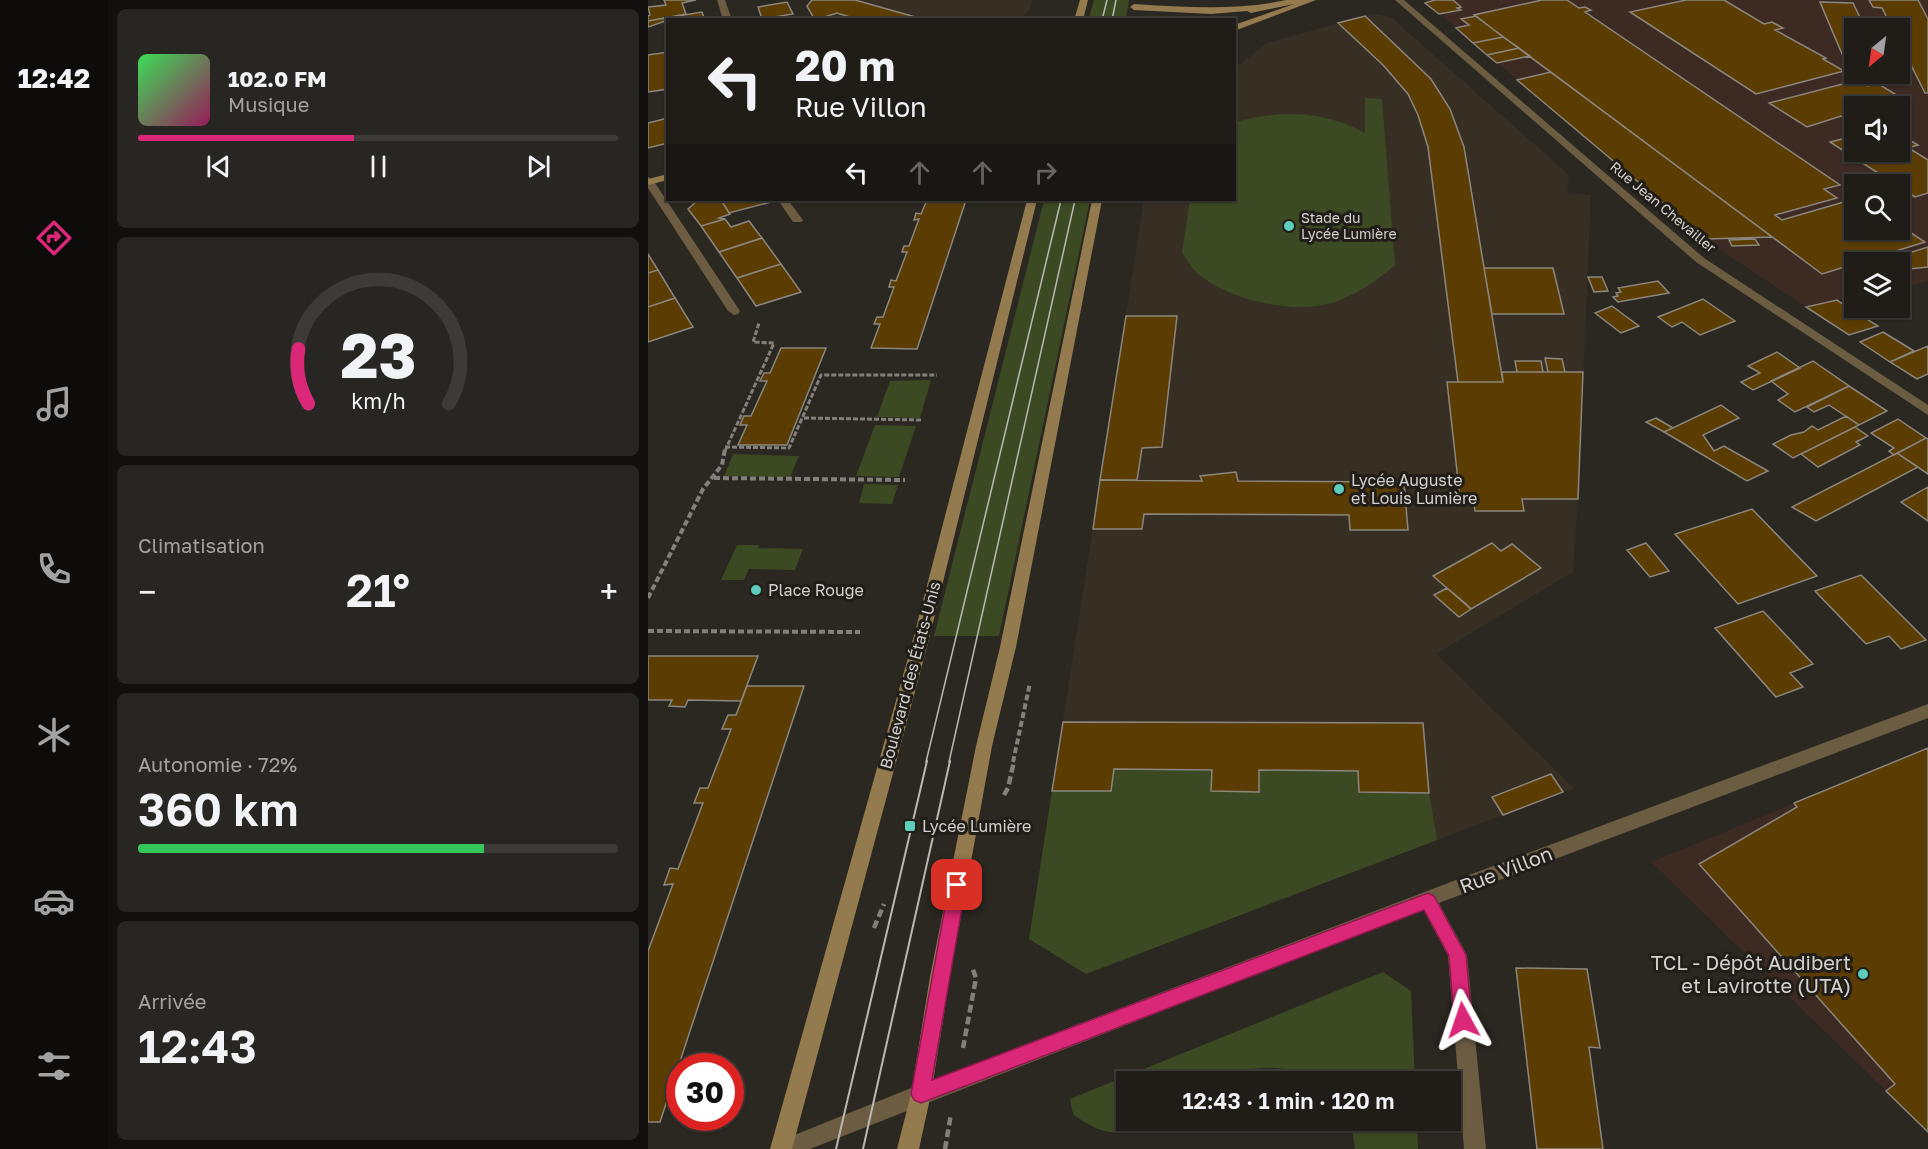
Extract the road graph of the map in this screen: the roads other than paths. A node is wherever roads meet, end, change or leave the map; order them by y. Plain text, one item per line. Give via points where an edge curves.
1 (721, 0) edge
2 (1084, 0) edge
3 (1298, 0) edge
4 (1312, 0) edge
5 (1399, 0) edge
6 (1135, 4) edge
7 (1261, 7) junction
8 (727, 18) edge
9 (1079, 18) edge
10 (1220, 18) edge
11 (1236, 27) edge
12 (666, 168) edge
13 (666, 177) edge
14 (648, 179) edge
15 (784, 201) edge
16 (1032, 201) edge
17 (1098, 201) edge
18 (797, 220) dead end
19 (734, 311) dead end
20 (1928, 411) edge
21 (1928, 711) edge
22 (1428, 901) junction
23 (921, 1094) junction
24 (782, 1149) edge
25 (908, 1149) edge
26 (1475, 1149) edge

1 - 8 street
2 - 9 main road
3 - 7 main road
4 - 11 main road
5 - 20 street, Rue Jean Chevailler via 1700,260
6 - 7 main road via 1211,11
7 - 10 main road
12 - 14 main road
13 - 14 main road
14 - 19 street
15 - 18 street
16 - 24 main road, Boulevard des États-Unis via 919,647
17 - 23 main road via 1008,647 984,746
21 - 22 street, Rue Villon
22 - 23 street, Rue Villon
22 - 26 street via 1457,955
23 - 24 street, Rue Villon
23 - 25 main road

